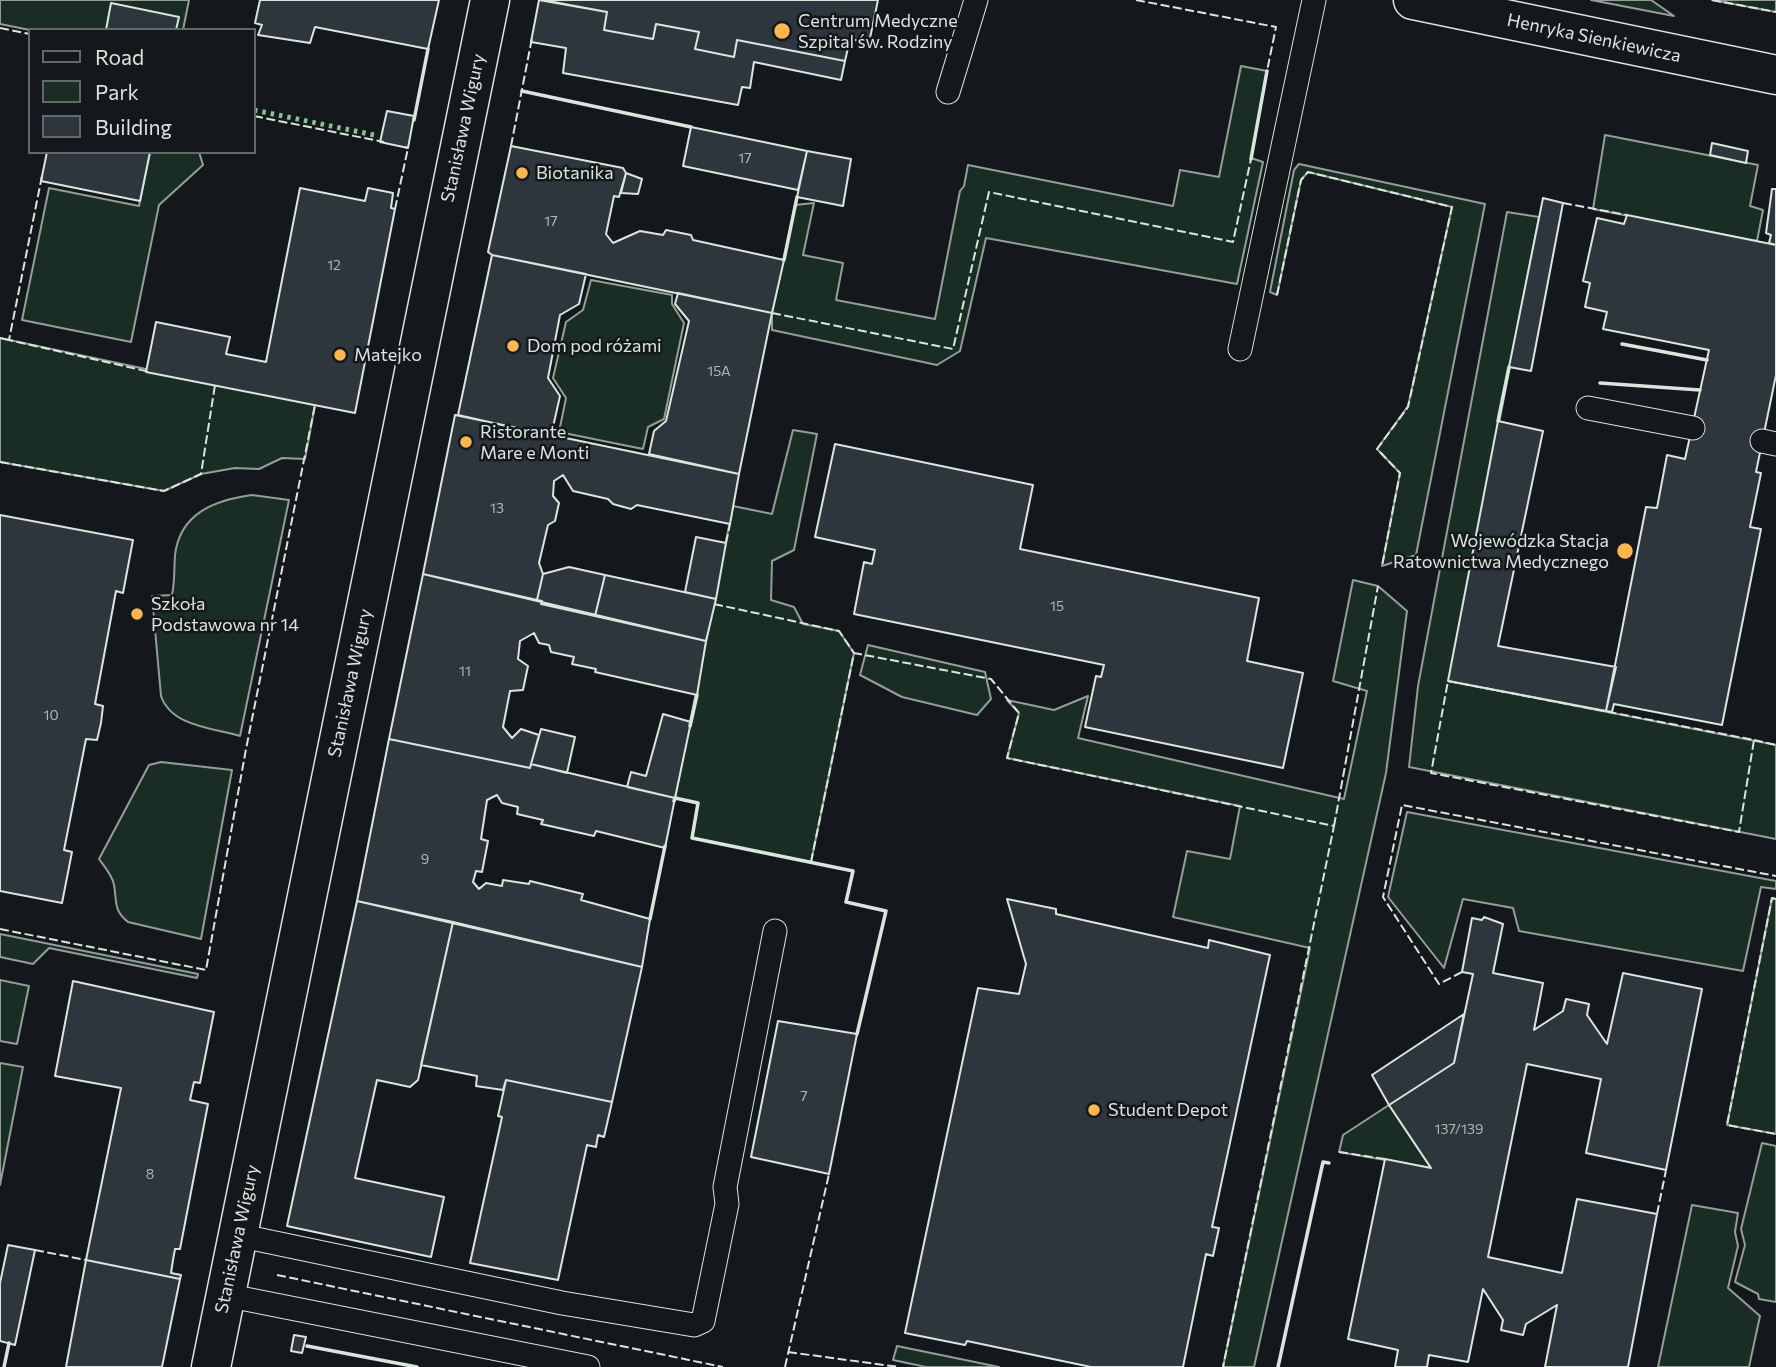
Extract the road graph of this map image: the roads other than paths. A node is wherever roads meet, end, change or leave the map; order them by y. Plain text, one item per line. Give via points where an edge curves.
1 (489, 0) edge
2 (976, 0) edge
3 (1314, 0) edge
4 (1413, 0) edge
5 (1776, 75) edge
6 (948, 92) dead end
7 (1240, 349) dead end
8 (1588, 408) dead end
9 (1693, 428) dead end
10 (775, 931) dead end
11 (237, 1235) junction
12 (225, 1295) junction
13 (211, 1367) edge
14 (589, 1367) edge

1 - 11 street, Stanisława Wigury
2 - 6 lane
3 - 7 lane
4 - 5 street, Henryka Sienkiewicza
8 - 9 lane
10 - 11 lane via 703,1321 694,1325 562,1303
11 - 12 street, Stanisława Wigury
12 - 13 street, Stanisława Wigury
12 - 14 lane

